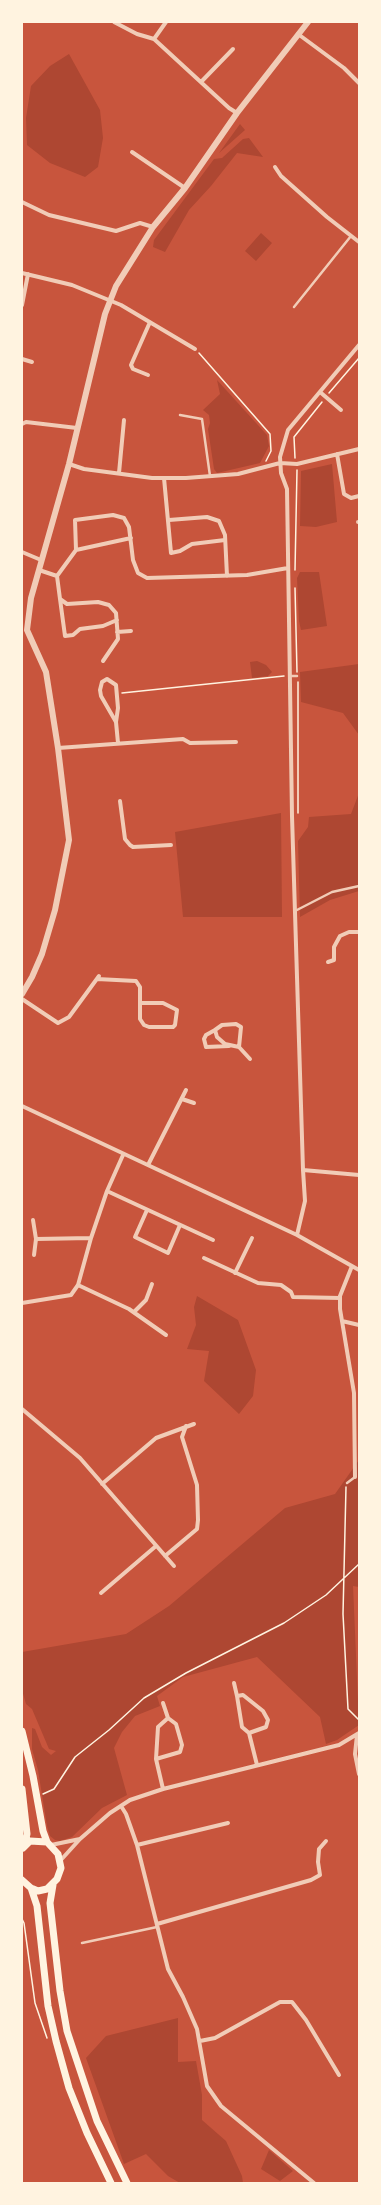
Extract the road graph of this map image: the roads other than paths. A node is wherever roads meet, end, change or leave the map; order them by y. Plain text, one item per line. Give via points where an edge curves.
1 (114, 22) edge
2 (166, 22) edge
3 (308, 22) edge
4 (298, 34) junction
5 (154, 39) junction
6 (233, 49) dead end
7 (201, 82) junction
8 (359, 83) edge
9 (237, 113) junction
10 (132, 152) dead end
11 (275, 167) dead end
12 (185, 188) junction
13 (22, 202) edge
14 (153, 227) junction
15 (351, 236) junction
16 (359, 242) edge
17 (22, 273) edge
18 (28, 274) junction
19 (111, 301) junction
20 (22, 305) edge
21 (294, 307) dead end
22 (150, 322) junction
23 (359, 345) edge
24 (195, 349) road end
25 (22, 359) edge
26 (32, 362) dead end
27 (148, 375) dead end
28 (320, 392) junction
29 (341, 410) dead end
30 (180, 415) dead end
31 (124, 420) dead end
32 (22, 424) edge
33 (77, 428) junction
34 (359, 448) edge
35 (337, 454) junction
36 (69, 464) junction
37 (280, 464) junction
38 (120, 473) junction
39 (210, 477) junction
40 (164, 478) junction
41 (359, 496) edge
42 (168, 520) junction
43 (130, 538) junction
44 (225, 540) junction
45 (76, 550) junction
46 (22, 552) edge
47 (41, 560) junction
48 (288, 568) junction
49 (39, 570) junction
50 (57, 576) junction
51 (227, 576) junction
52 (60, 599) junction
53 (117, 620) junction
54 (131, 631) dead end
55 (117, 632) junction
56 (103, 661) dead end
57 (290, 676) junction
58 (298, 676) road end
59 (116, 722) junction
60 (118, 742) junction
61 (236, 742) dead end
62 (58, 748) junction
63 (120, 801) dead end
64 (171, 846) dead end
65 (359, 886) edge
66 (295, 911) junction
67 (359, 932) edge
68 (328, 962) dead end
69 (22, 994) edge
70 (22, 999) edge
71 (141, 1003) junction
72 (215, 1030) junction
73 (230, 1046) junction
74 (239, 1047) junction
75 (250, 1059) dead end
76 (186, 1090) dead end
77 (182, 1099) junction
78 (194, 1103) dead end
79 (22, 1106) edge
80 (123, 1155) junction
81 (148, 1165) junction
82 (303, 1170) junction
83 (359, 1175) edge
84 (107, 1190) junction
85 (148, 1210) junction
86 (33, 1220) dead end
87 (180, 1225) junction
88 (296, 1235) junction
89 (91, 1238) junction
90 (252, 1238) dead end
91 (36, 1239) junction
92 (213, 1240) dead end
93 (34, 1255) dead end
94 (204, 1258) dead end
95 (352, 1266) junction
96 (359, 1270) edge
97 (235, 1273) junction
98 (152, 1284) dead end
99 (78, 1285) junction
100 (340, 1298) junction
101 (22, 1303) edge
102 (134, 1312) junction
103 (342, 1321) junction
104 (359, 1325) edge
105 (166, 1335) dead end
106 (22, 1409) edge
107 (194, 1424) dead end
108 (186, 1426) junction
109 (355, 1477) joint
110 (347, 1483) road end
111 (102, 1484) junction
112 (156, 1546) junction
113 (165, 1556) junction
114 (174, 1566) dead end
115 (101, 1593) dead end
116 (234, 1683) dead end
117 (237, 1696) junction
118 (163, 1703) dead end
119 (168, 1718) junction
120 (22, 1731) edge
121 (249, 1733) junction
122 (358, 1734) edge
123 (156, 1759) junction
124 (258, 1765) junction
125 (359, 1774) edge
126 (22, 1790) edge
127 (163, 1790) junction
128 (121, 1806) junction
129 (228, 1823) dead end
130 (80, 1839) junction
131 (326, 1841) dead end
132 (49, 1844) junction
133 (137, 1845) junction
134 (23, 1849) edge
135 (60, 1861) junction
136 (23, 1882) edge
137 (53, 1885) junction
138 (31, 1888) junction
139 (157, 1925) junction
140 (82, 1944) dead end
141 (200, 2041) junction
142 (339, 2075) dead end
143 (111, 2183) edge
144 (127, 2183) edge
145 (314, 2183) edge

1 - 5 street
2 - 5 street
3 - 4 street
4 - 8 street via 344,68
4 - 9 street
5 - 7 street
6 - 7 street
7 - 9 street
9 - 12 street
10 - 12 street
11 - 15 street via 327,217
12 - 14 street
13 - 14 street via 49,216 116,231 140,223
14 - 19 street via 116,286
15 - 16 street
15 - 21 lane
17 - 18 street
18 - 19 street via 72,285
18 - 20 street
19 - 22 street
19 - 33 street
22 - 24 street
22 - 27 street via 131,365 133,369
23 - 28 street
25 - 26 street
28 - 29 street
28 - 37 street via 288,430 281,450
30 - 39 lane via 202,419
31 - 38 street
32 - 33 street via 26,422
33 - 36 street
34 - 35 street
35 - 37 street via 297,464
35 - 41 street via 344,494 351,498
36 - 38 street
36 - 47 street
37 - 39 street via 238,474
37 - 48 street via 287,489
38 - 40 street
39 - 40 street
40 - 42 street
42 - 44 street via 207,517 219,521
42 - 44 street via 171,553 192,544
43 - 45 street
43 - 45 street via 129,527 124,518 113,515 75,520
43 - 51 street via 138,573 147,578
44 - 51 street
45 - 50 street
46 - 47 street
47 - 49 street
48 - 51 street
48 - 57 street
49 - 50 street
49 - 62 street via 31,598 27,630 46,672
50 - 52 street
52 - 53 street via 67,604 109,604 116,613
52 - 53 street via 65,636
53 - 55 street
54 - 55 street
55 - 56 street via 118,639
57 - 58 lane
57 - 66 street
59 - 59 street via 101,696 102,682 107,679 116,685
59 - 60 street
60 - 61 street via 183,739 190,743
60 - 62 street
62 - 69 street via 69,840 67,857 42,954
63 - 64 street via 125,839 130,845
65 - 66 lane via 332,892
66 - 82 street
67 - 68 street via 349,932 340,936 334,947 334,960
70 - 71 street via 58,1023 69,1017 98,978 136,981 140,986
71 - 71 street via 140,1020 144,1025 176,1025 177,1010 163,1003
72 - 73 street via 217,1037
72 - 73 street via 206,1035 206,1047
72 - 74 street via 222,1025 236,1024 241,1027
73 - 74 street
74 - 75 street
76 - 77 street
77 - 78 street
77 - 81 street
79 - 80 street
80 - 81 street
80 - 84 street
81 - 88 street
82 - 83 street
82 - 88 street via 305,1201
84 - 85 street
84 - 89 street
85 - 87 street
85 - 87 street via 135,1237 168,1253
86 - 91 street
87 - 92 street
88 - 95 street
89 - 91 street
89 - 99 street
90 - 97 street
91 - 93 street
94 - 97 street
95 - 96 street
95 - 100 street
97 - 100 street via 258,1283 281,1285 291,1292 293,1297
98 - 102 street via 146,1300
99 - 101 street via 71,1295
99 - 102 street
100 - 103 street
102 - 105 street
103 - 104 street
103 - 109 street via 354,1393
106 - 111 street via 80,1458
107 - 108 street
108 - 111 street via 156,1438
108 - 113 street via 182,1437 197,1485 197,1528
109 - 110 lane
111 - 112 street
112 - 113 street
112 - 115 street
113 - 114 street
116 - 117 street
117 - 121 street via 242,1727
117 - 121 street via 243,1694 252,1700 268,1720 266,1727
118 - 119 street
119 - 123 street via 158,1727
119 - 123 street via 176,1724 182,1744 180,1752
120 - 132 main road via 42,1831
121 - 124 street
122 - 124 street via 340,1745
122 - 125 street via 355,1754
123 - 127 street
124 - 127 street
126 - 134 main road via 27,1834
127 - 128 street via 130,1800
128 - 130 street
128 - 133 street
129 - 133 street
130 - 132 street
130 - 135 street
131 - 139 street via 319,1849 320,1875 311,1880
132 - 134 main road via 30,1841
132 - 135 main road
133 - 139 street
135 - 137 main road via 59,1874
136 - 138 main road
137 - 138 main road via 38,1891
137 - 144 main road via 50,1903 67,2031 96,2121
138 - 143 main road via 37,1906 48,2006 56,2041 69,2088
139 - 140 lane
139 - 141 street via 168,1969
141 - 142 street via 215,2038 280,2002 292,2002
141 - 145 street via 207,2086 221,2106

